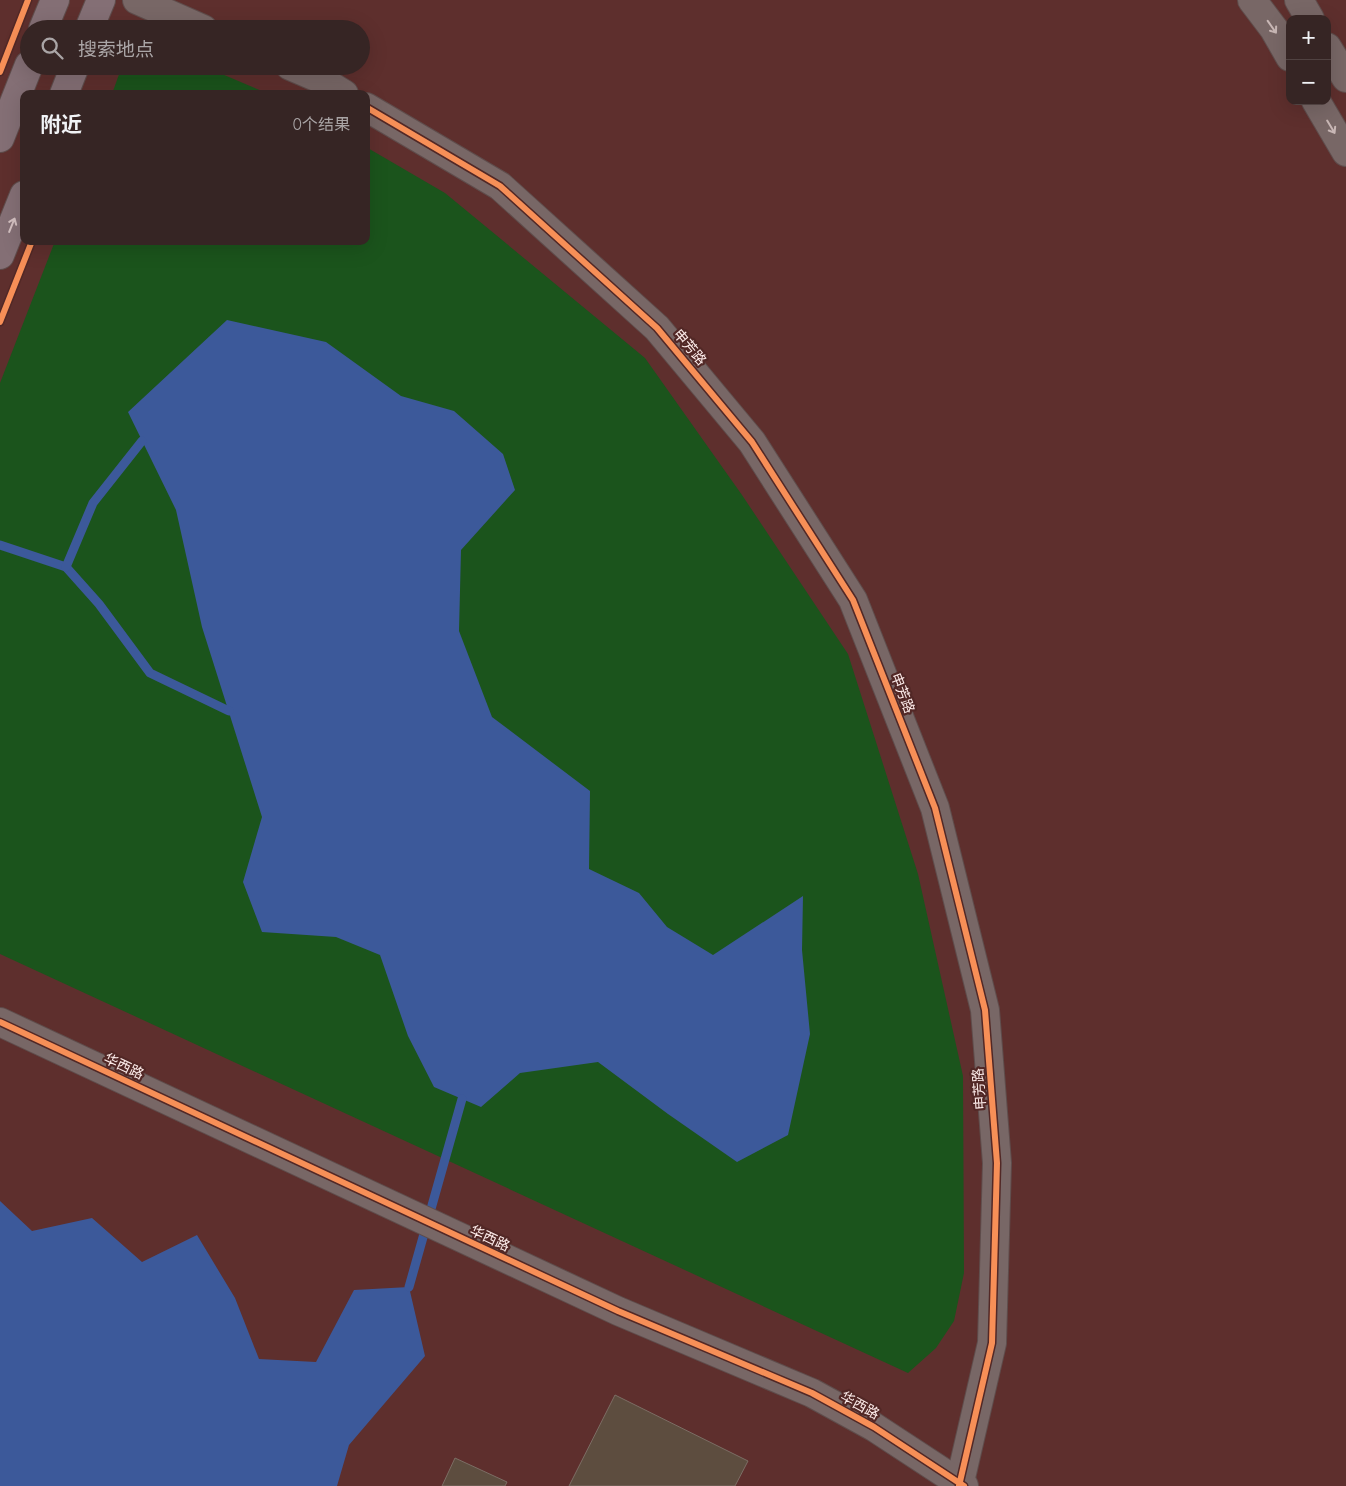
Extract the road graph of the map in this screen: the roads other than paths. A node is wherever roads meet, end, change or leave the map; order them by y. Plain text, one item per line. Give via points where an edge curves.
1 (55, 0) edge
2 (101, 0) edge
3 (137, 0) edge
4 (1252, 0) edge
5 (1299, 0) edge
6 (1308, 15) edge
7 (47, 20) edge
8 (93, 20) edge
9 (183, 20) edge
10 (1286, 50) edge
11 (1331, 54) edge
12 (25, 75) edge
13 (71, 75) edge
14 (311, 75) edge
15 (1346, 78) edge
16 (65, 90) edge
17 (338, 90) edge
18 (1318, 105) edge
19 (370, 109) edge
20 (0, 138) edge
21 (1346, 152) edge
22 (20, 205) edge
23 (0, 255) edge
24 (0, 1022) edge
25 (961, 1485) edge

1 - 7 main road
2 - 8 main road
3 - 9 street
4 -> 10 street
5 - 6 street
11 - 15 street
12 - 20 main road
13 - 16 main road
14 - 17 street
18 -> 21 street
19 - 25 street, 申芳路 via 500,186 658,328 752,442 853,600 935,808 985,1010 997,1163 992,1343
23 -> 22 main road
24 - 25 street, 华西路 via 618,1311 812,1393 874,1427

